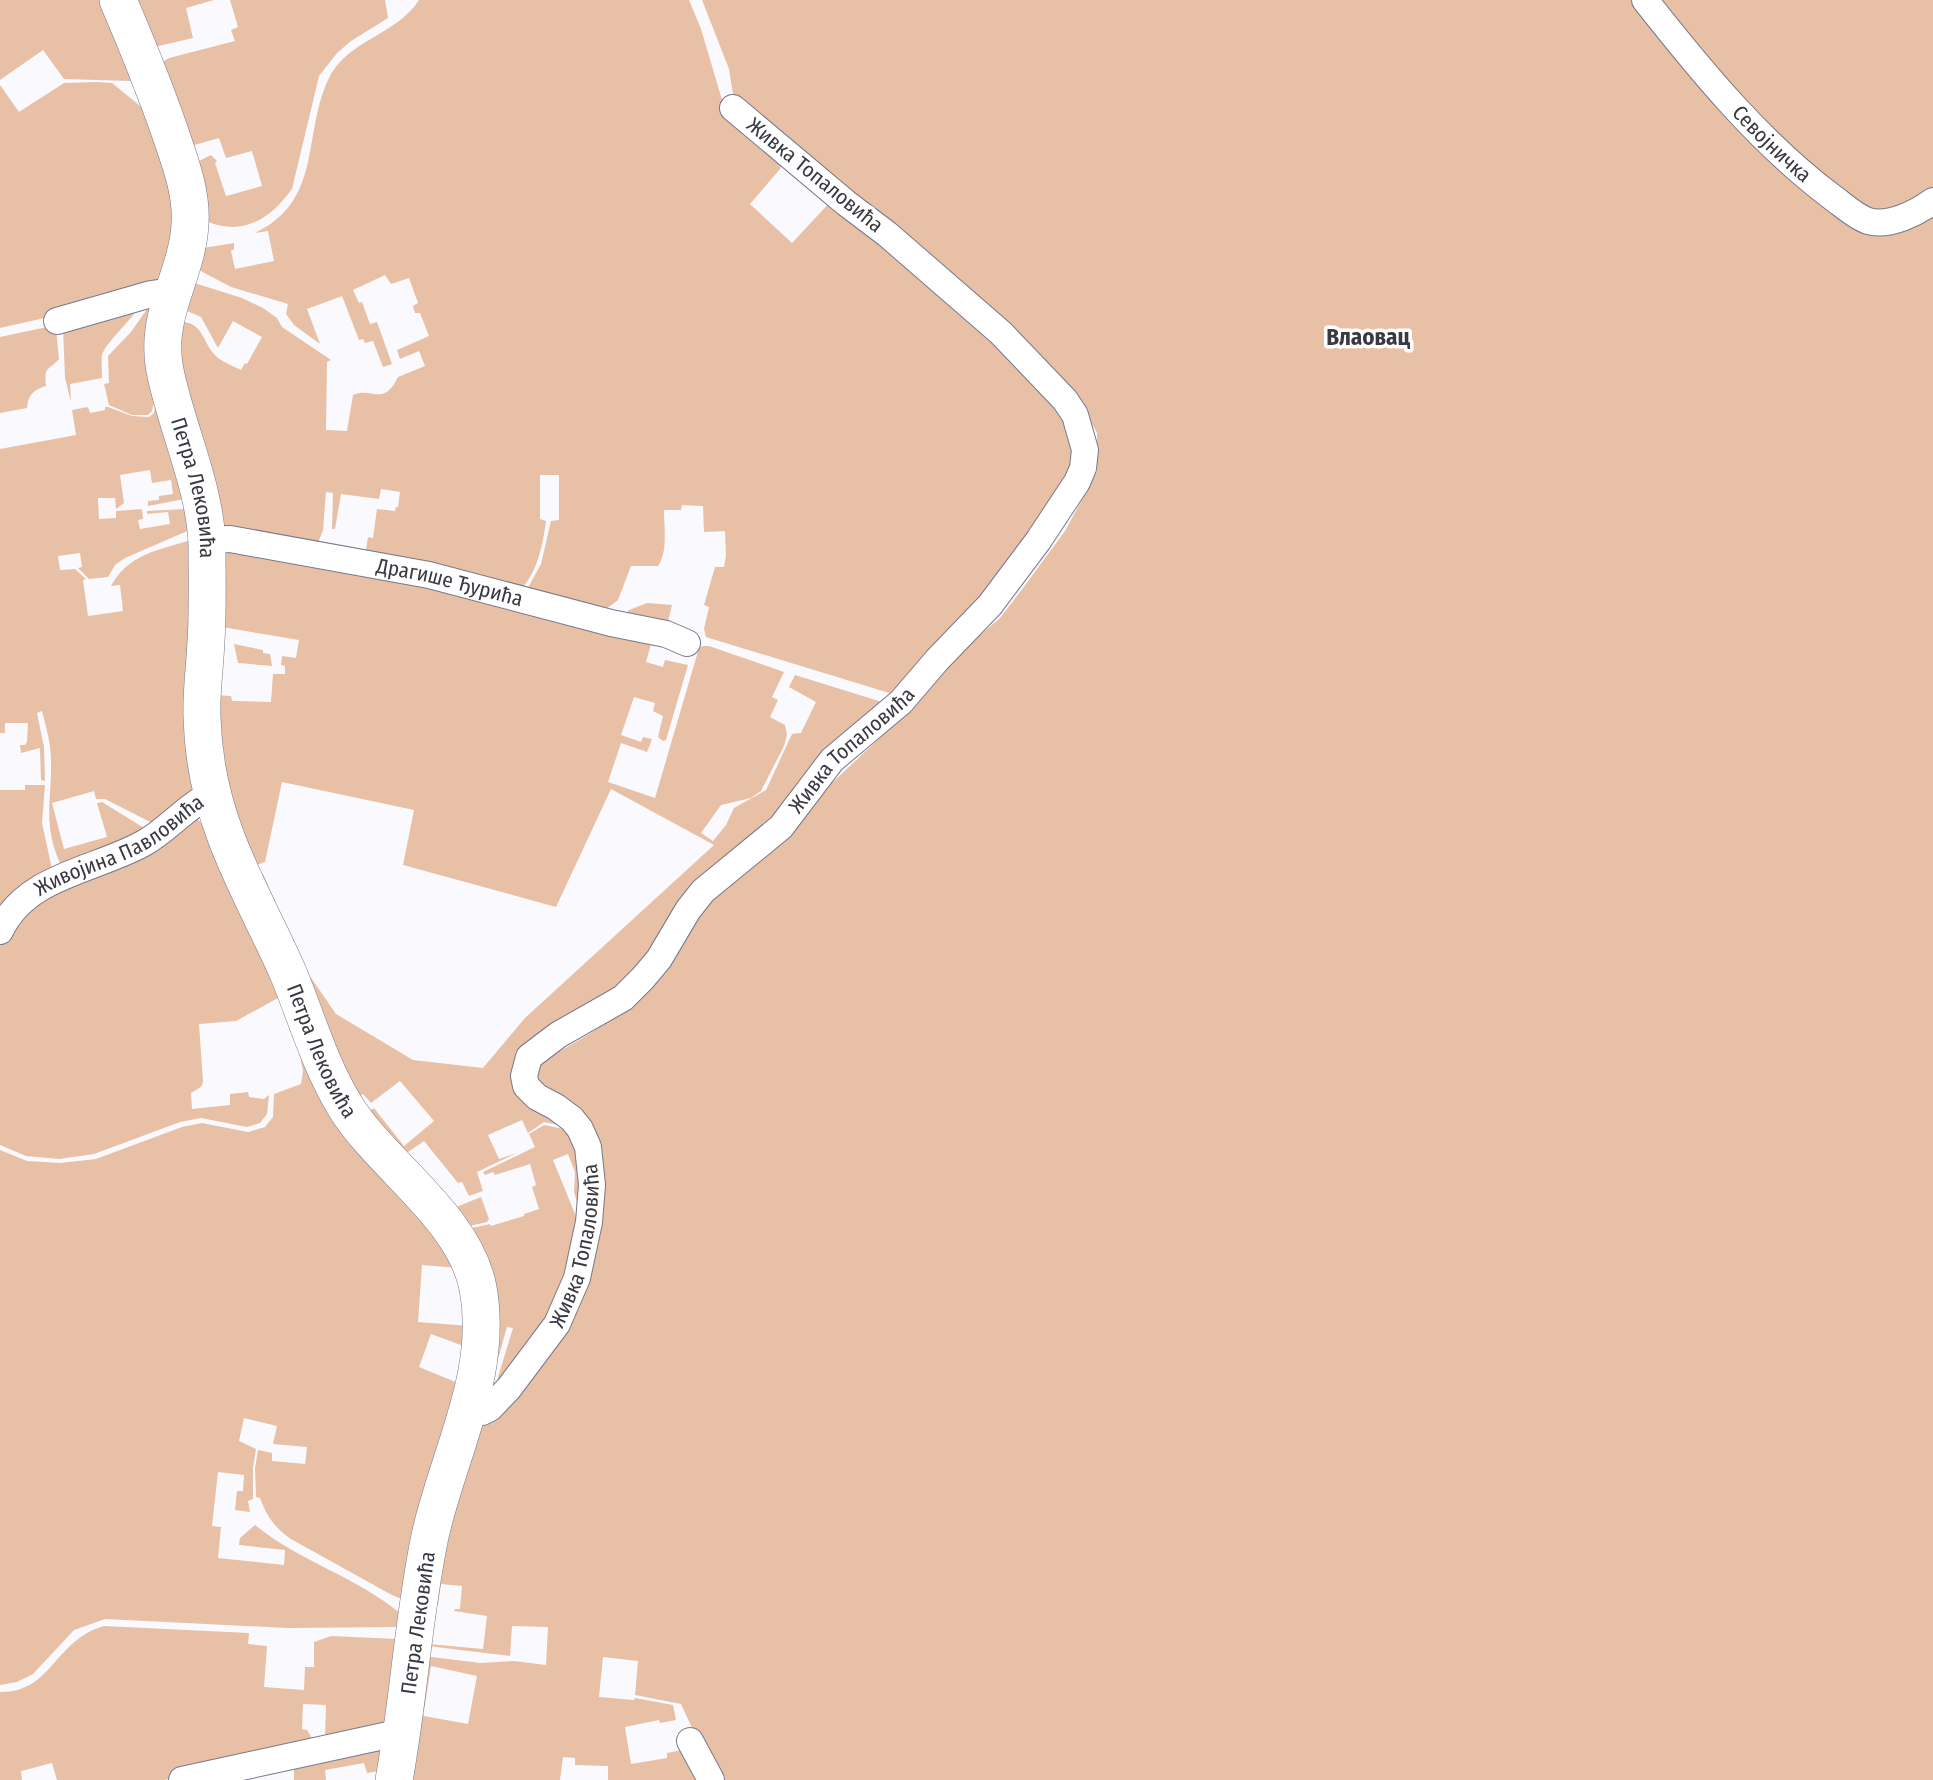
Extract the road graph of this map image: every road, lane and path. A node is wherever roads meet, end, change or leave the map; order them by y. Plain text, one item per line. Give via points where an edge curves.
1 (118, 0) edge
2 (1645, 0) edge
3 (733, 108) dead end
4 (1933, 201) edge
5 (172, 291) junction
6 (57, 321) dead end
7 (207, 540) junction
8 (687, 643) dead end
9 (214, 793) junction
10 (0, 931) edge
11 (468, 1412) junction
12 (402, 1732) junction
13 (690, 1741) dead end
14 (182, 1780) edge
15 (394, 1780) edge
16 (711, 1780) edge

1 - 5 street, Петра Лековића via 160,104 189,203 186,254
2 - 4 street, Севојничка via 1708,79 1805,177 1846,208 1869,221 1898,220
3 - 11 street, Живка Топаловића via 1001,333 1075,415 1085,450 1083,468 1038,541 990,605 901,702 832,760 781,827 703,891 643,978 623,998 529,1056 526,1086 572,1119 588,1147 589,1223 577,1278 557,1324 490,1408
5 - 6 street
5 - 7 street, Петра Лековића via 164,330 164,366 201,501
7 - 8 street, Драгише Ђурића via 230,539 429,575
7 - 9 street, Петра Лековића via 202,715
9 - 10 street, Живојина Павловића via 145,843 41,886 19,902
9 - 11 street, Петра Лековића via 225,835 334,1088 349,1112 440,1216 469,1262 481,1318 476,1380
11 - 12 street, Петра Лековића via 430,1536
12 - 14 street
12 - 15 street, Петра Лековића
13 - 16 street

